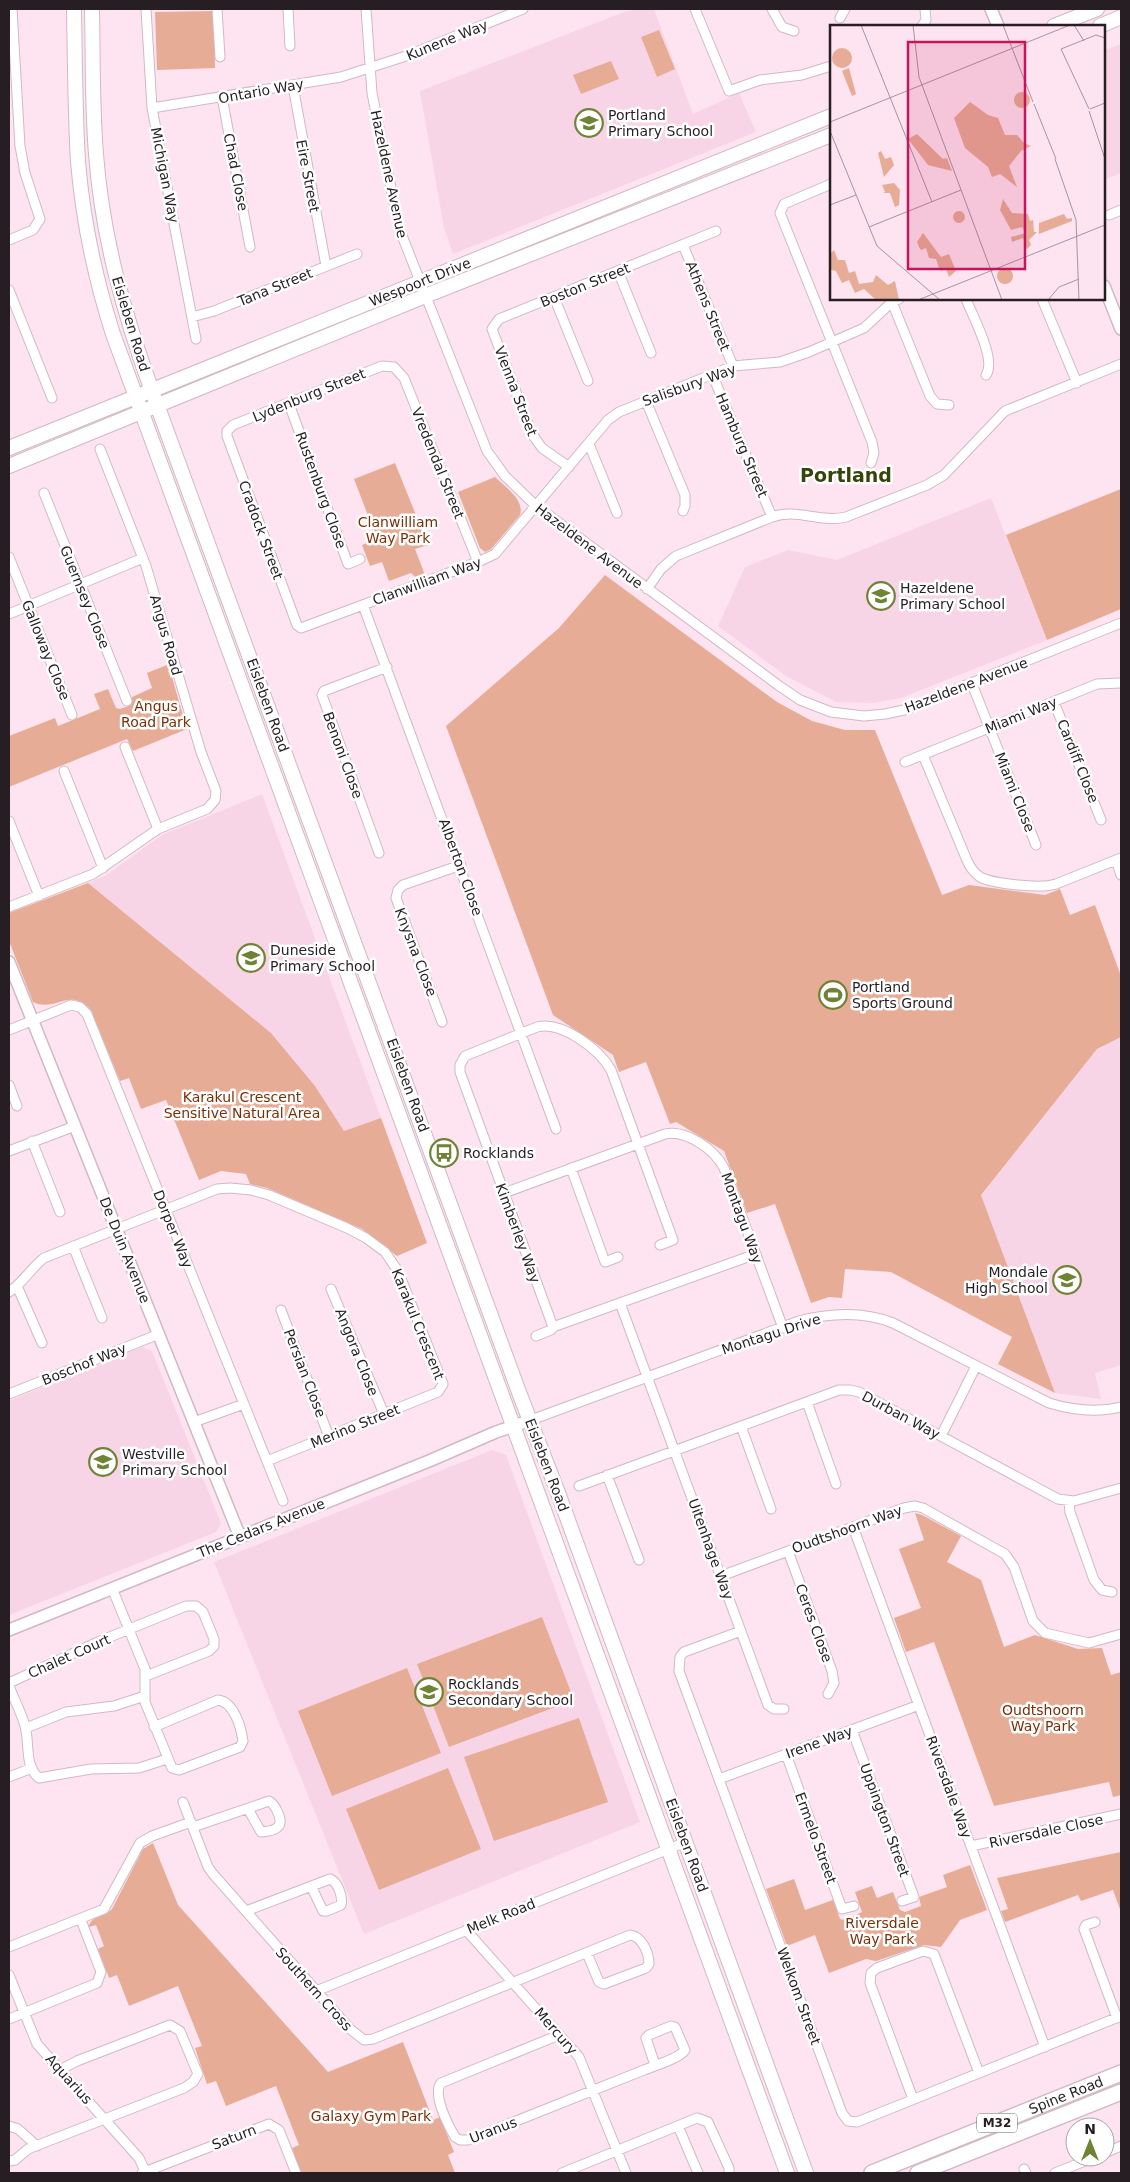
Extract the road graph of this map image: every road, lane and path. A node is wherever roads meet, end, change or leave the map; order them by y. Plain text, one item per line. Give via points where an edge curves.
1 (12, 9) edge
2 (74, 9) edge
3 (92, 9) edge
4 (146, 9) edge
5 (217, 9) edge
6 (288, 9) edge
7 (366, 9) edge
8 (522, 9) edge
9 (696, 9) edge
10 (772, 9) edge
11 (845, 9) edge
12 (925, 9) edge
13 (991, 9) edge
14 (1097, 9) edge
15 (1121, 17) edge
16 (840, 18) dead end
17 (923, 25) edge
18 (998, 25) edge
19 (1057, 25) edge
20 (1102, 25) edge
21 (794, 31) dead end
22 (290, 46) dead end
23 (220, 57) dead end
24 (830, 66) edge
25 (370, 68) junction
26 (292, 86) junction
27 (222, 98) junction
28 (152, 108) junction
29 (830, 116) edge
30 (830, 135) edge
31 (830, 184) edge
32 (1121, 210) edge
33 (1109, 215) dead end
34 (716, 231) dead end
35 (9, 240) edge
36 (683, 245) junction
37 (250, 247) dead end
38 (358, 254) dead end
39 (326, 266) junction
40 (618, 272) junction
41 (419, 282) junction
42 (1105, 289) edge
43 (9, 290) edge
44 (425, 296) junction
45 (554, 298) junction
46 (895, 300) edge
47 (966, 300) edge
48 (1042, 300) edge
49 (192, 317) junction
50 (492, 329) joint
51 (1121, 329) edge
52 (196, 339) dead end
53 (832, 342) junction
54 (651, 353) dead end
55 (1121, 364) edge
56 (733, 366) junction
57 (394, 367) joint
58 (712, 374) junction
59 (986, 375) dead end
60 (588, 381) dead end
61 (1077, 383) junction
62 (152, 391) junction
63 (52, 398) dead end
64 (135, 398) junction
65 (646, 401) junction
66 (289, 404) junction
67 (949, 405) dead end
68 (157, 406) junction
69 (141, 413) junction
70 (227, 432) joint
71 (589, 444) junction
72 (9, 448) edge
73 (100, 449) dead end
74 (871, 463) dead end
75 (9, 466) edge
76 (569, 467) junction
77 (44, 493) dead end
78 (535, 506) junction
79 (682, 511) dead end
80 (617, 513) dead end
81 (772, 517) junction
82 (9, 557) edge
83 (143, 558) junction
84 (360, 559) dead end
85 (478, 562) junction
86 (80, 585) junction
87 (646, 588) junction
88 (363, 604) junction
89 (28, 607) junction
90 (9, 614) edge
91 (1121, 623) edge
92 (299, 627) joint
93 (387, 667) junction
94 (1121, 683) edge
95 (972, 684) junction
96 (127, 701) dead end
97 (1054, 702) junction
98 (72, 715) dead end
99 (989, 728) junction
100 (125, 747) dead end
101 (923, 754) junction
102 (905, 762) dead end
103 (64, 771) dead end
104 (1101, 820) dead end
105 (9, 821) edge
106 (158, 829) junction
107 (1036, 845) dead end
108 (378, 854) dead end
109 (1118, 859) edge
110 (460, 865) junction
111 (103, 868) junction
112 (1121, 875) edge
113 (39, 896) junction
114 (9, 908) edge
115 (9, 962) edge
116 (32, 1020) junction
117 (442, 1022) dead end
118 (9, 1030) edge
119 (522, 1033) junction
120 (9, 1085) edge
121 (17, 1106) dead end
122 (75, 1126) junction
123 (556, 1130) dead end
124 (32, 1141) junction
125 (638, 1143) junction
126 (9, 1150) edge
127 (571, 1168) junction
128 (504, 1193) junction
129 (165, 1209) junction
130 (60, 1212) dead end
131 (116, 1229) junction
132 (660, 1245) dead end
133 (73, 1246) junction
134 (756, 1254) junction
135 (618, 1257) dead end
136 (17, 1286) junction
137 (331, 1289) dead end
138 (9, 1292) edge
139 (620, 1303) junction
140 (281, 1310) dead end
141 (102, 1318) dead end
142 (553, 1327) junction
143 (783, 1328) junction
144 (159, 1334) junction
145 (536, 1336) dead end
146 (42, 1343) dead end
147 (976, 1366) junction
148 (648, 1377) junction
149 (442, 1389) joint
150 (9, 1394) edge
151 (807, 1402) junction
152 (244, 1404) junction
153 (1121, 1407) edge
154 (384, 1414) junction
155 (531, 1420) junction
156 (194, 1422) junction
157 (741, 1426) junction
158 (514, 1427) junction
159 (941, 1436) junction
160 (329, 1437) junction
161 (674, 1451) junction
162 (267, 1461) junction
163 (607, 1475) junction
164 (836, 1484) dead end
165 (579, 1486) dead end
166 (1121, 1488) edge
167 (283, 1501) dead end
168 (1069, 1501) junction
169 (771, 1509) dead end
170 (853, 1527) junction
171 (240, 1537) junction
172 (788, 1551) junction
173 (638, 1560) dead end
174 (721, 1576) junction
175 (112, 1588) junction
176 (1112, 1592) dead end
177 (9, 1630) edge
178 (129, 1630) junction
179 (742, 1631) junction
180 (1121, 1634) edge
181 (146, 1676) junction
182 (9, 1685) edge
183 (828, 1694) dead end
184 (145, 1696) junction
185 (919, 1705) junction
186 (784, 1708) dead end
187 (154, 1727) junction
188 (26, 1728) junction
189 (852, 1730) junction
190 (786, 1754) junction
191 (167, 1759) junction
192 (32, 1768) junction
193 (9, 1777) edge
194 (718, 1779) junction
195 (183, 1802) dead end
196 (248, 1809) dead end
197 (1121, 1814) edge
198 (192, 1825) junction
199 (686, 1842) junction
200 (970, 1846) junction
201 (668, 1849) junction
202 (310, 1886) dead end
203 (902, 1901) dead end
204 (854, 1906) dead end
205 (246, 1911) junction
206 (81, 1920) junction
207 (1095, 1922) dead end
208 (466, 1930) junction
209 (9, 1947) edge
210 (587, 1953) junction
211 (9, 1975) edge
212 (513, 1983) junction
213 (316, 1990) junction
214 (24, 2013) junction
215 (1119, 2017) edge
216 (9, 2019) edge
217 (559, 2034) junction
218 (1044, 2047) junction
219 (655, 2066) junction
220 (60, 2070) junction
221 (979, 2073) junction
222 (1121, 2073) edge
223 (593, 2090) junction
224 (1121, 2092) edge
225 (913, 2100) junction
226 (104, 2119) junction
227 (9, 2126) edge
228 (678, 2126) junction
229 (37, 2146) junction
230 (617, 2150) junction
231 (9, 2161) edge
232 (1071, 2167) edge
233 (144, 2173) edge
234 (296, 2173) edge
235 (562, 2173) edge
236 (626, 2173) edge
237 (698, 2173) edge
238 (729, 2173) edge
239 (787, 2173) edge
240 (806, 2173) edge
241 (872, 2173) edge
242 (918, 2173) edge
243 (1056, 2173) edge

1 - 35 street via 21,154 40,219 33,230
2 - 64 main road, Eisleben Road via 77,142 84,212 104,306
3 - 62 main road, Eisleben Road via 96,154 101,202 114,272
4 - 28 street, Michigan Way
5 - 23 street
6 - 22 street
7 - 25 street, Hazeldene Avenue
8 - 25 street, Kunene Way
9 - 24 street via 729,91 751,82 802,75
10 - 21 street via 782,27
11 - 16 street
12 - 17 street via 926,20
13 - 18 street
14 - 19 main road
15 - 20 main road
25 - 26 street, Ontario Way
25 - 41 street, Hazeldene Avenue via 398,228
26 - 27 street, Ontario Way
26 - 39 street, Eire Street
27 - 28 street, Ontario Way
27 - 37 street, Chad Close
28 - 49 street, Michigan Way
29 - 41 main road, Wespoort Drive
30 - 44 main road, Wespoort Drive
31 - 53 street via 784,204 780,209
32 - 33 street
34 - 36 street, Boston Street
36 - 40 street, Boston Street
36 - 56 street, Athens Street
38 - 39 street, Tana Street
39 - 49 street, Tana Street via 214,312
40 - 45 street, Boston Street
40 - 54 street
41 - 44 street, Hazeldene Avenue
41 - 62 main road, Wespoort Drive
42 - 51 street
43 - 63 street
44 - 68 main road, Wespoort Drive
44 - 78 street, Hazeldene Avenue via 487,451 505,476
45 - 50 street, Boston Street via 499,319
45 - 60 street
46 - 53 street, Salisbury Way via 864,328
46 - 67 street via 930,396 937,404
47 - 59 street via 988,355 990,366
48 - 61 street
49 - 52 street, Michigan Way
50 - 76 street, Vienna Street via 537,442
53 - 56 street, Salisbury Way via 780,362
53 - 74 street via 872,442 874,453
55 - 61 street
56 - 58 street, Salisbury Way
57 - 66 street, Lydenburg Street via 382,366
57 - 85 street, Vredendal Street via 404,378
58 - 65 street, Salisbury Way
58 - 81 street, Hamburg Street
61 - 81 street via 1006,411 952,468 927,485 834,520 785,513
62 - 64 main road, Wespoort Drive
62 - 68 main road, Eisleben Road
64 - 69 main road, Eisleben Road
64 - 72 main road, Wespoort Drive
65 - 71 street, Salisbury Way via 614,415
65 - 79 street via 685,495
66 - 70 street, Lydenburg Street via 233,425
66 - 84 street, Rustenburg Close via 348,564
68 - 69 main road, Wespoort Drive
68 - 155 main road, Eisleben Road
69 - 75 main road, Wespoort Drive
69 - 158 main road, Eisleben Road
70 - 92 street, Cradock Street
71 - 76 street, Salisbury Way
71 - 80 street
73 - 83 street, Angus Road
76 - 78 street, Salisbury Way
77 - 86 street, Guernsey Close
78 - 85 street, Clanwilliam Way via 495,554
78 - 87 street, Hazeldene Avenue
81 - 87 street via 676,556
82 - 89 street, Galloway Close
83 - 86 street
83 - 106 street, Angus Road via 201,752 216,791 215,800 207,809
85 - 88 street, Clanwilliam Way
86 - 89 street
86 - 96 street, Guernsey Close
87 - 95 street, Hazeldene Avenue via 800,700 831,712 864,716 885,714
88 - 92 street, Clanwilliam Way
88 - 93 street, Alberton Close
89 - 90 street
89 - 98 street, Galloway Close
91 - 95 street, Hazeldene Avenue
93 - 108 street, Benoni Close via 324,691 322,695
93 - 110 street, Alberton Close
94 - 97 street, Miami Way via 1097,684
95 - 99 street, Miami Close
97 - 99 street, Miami Way
97 - 104 street, Cardiff Close
99 - 101 street, Miami Way
99 - 107 street, Miami Close
100 - 106 street
101 - 102 street, Miami Way
101 - 109 street via 966,858 979,876 1044,887
103 - 111 street
105 - 113 street
106 - 111 street, Angus Road
109 - 112 street
110 - 117 street, Knysna Close via 403,885 396,898
110 - 119 street, Alberton Close
111 - 113 street, Angus Road
113 - 114 street, Angus Road
115 - 116 street, De Duin Avenue
116 - 118 street, Dorper Way
116 - 122 street, De Duin Avenue
116 - 129 street, Dorper Way via 71,1005 84,1010
119 - 123 street, Alberton Close
119 - 125 street via 542,1026 560,1027 600,1054 611,1070
119 - 128 street, Kimberley Way via 468,1053 459,1068
120 - 121 street
122 - 124 street
122 - 131 street, De Duin Avenue
124 - 126 street
124 - 130 street
125 - 127 street, Montagu Way
125 - 132 street via 673,1240
125 - 134 street, Montagu Way via 678,1133 716,1155 724,1168
127 - 128 street, Montagu Way
127 - 135 street via 606,1262
128 - 142 street, Kimberley Way
129 - 131 street, Karakul Crescent
129 - 149 street, Karakul Crescent via 217,1189 251,1190 366,1238 390,1258 398,1271 443,1384
129 - 152 street, Dorper Way
131 - 133 street, Karakul Crescent
131 - 144 street, De Duin Avenue
133 - 136 street, Karakul Crescent via 44,1258
133 - 141 street
134 - 139 street
134 - 143 street, Montagu Way
136 - 138 street, Karakul Crescent
136 - 146 street
137 - 154 street, Angora Close
139 - 142 street
139 - 148 street, Uitenhage Way
140 - 160 street, Persian Close
142 - 145 street
143 - 147 street, Montagu Drive via 829,1315 865,1316 893,1323
143 - 148 street, Montagu Drive
144 - 150 street, Boschof Way
144 - 156 street, De Duin Avenue
147 - 153 street, Montagu Drive via 1036,1398 1065,1408
147 - 159 street
148 - 155 street, Montagu Drive
148 - 161 street, Uitenhage Way
149 - 154 street, Merino Street
151 - 157 street, Durban Way
151 - 159 street, Durban Way via 839,1390 855,1391
151 - 164 street
152 - 156 street
152 - 162 street, Dorper Way
154 - 160 street, Merino Street
155 - 158 street, The Cedars Avenue
155 - 199 main road, Eisleben Road
156 - 171 street, De Duin Avenue
157 - 161 street, Durban Way
157 - 169 street
158 - 171 street, The Cedars Avenue
158 - 201 main road, Eisleben Road
159 - 168 street, Durban Way via 1058,1499
160 - 162 street, Merino Street
161 - 163 street, Durban Way
161 - 174 street, Uitenhage Way
162 - 167 street, Dorper Way
163 - 165 street, Durban Way
163 - 173 street
166 - 168 street
168 - 176 street via 1094,1580 1102,1590
170 - 172 street, Oudtshoorn Way
170 - 180 street, Oudtshoorn Way via 904,1508 923,1508 1005,1554 1014,1567 1033,1621 1045,1633 1088,1644
170 - 185 street, Riversdale Way
171 - 175 street, The Cedars Avenue
172 - 174 street, Oudtshoorn Way
172 - 183 street, Ceres Close via 832,1670 834,1683
174 - 179 street, Uitenhage Way
175 - 177 street, The Cedars Avenue
175 - 178 street
178 - 181 street
178 - 181 street, Chalet Court via 186,1606 196,1606 203,1612 214,1639 214,1646 209,1651
178 - 182 street, Chalet Court
179 - 186 street, Uitenhage Way via 768,1705 774,1709
179 - 194 street, Welkom Street via 684,1652 679,1661
181 - 184 street
182 - 188 street
184 - 187 street
184 - 188 street via 114,1706 66,1712
185 - 189 street, Irene Way
185 - 200 street, Riversdale Way
187 - 191 street
187 - 191 street via 218,1700 231,1707 242,1735 240,1747 179,1770 172,1768
188 - 192 street
189 - 190 street, Irene Way
189 - 203 street, Uppington Street via 914,1897
190 - 194 street, Irene Way
190 - 204 street, Ermelo Street via 842,1909
191 - 192 street via 139,1768 91,1769 44,1779 36,1776
192 - 193 street
194 - 225 street, Welkom Street via 842,2114 848,2121 857,2122
195 - 198 street, Southern Cross
196 - 198 street
197 - 200 street, Riversdale Close
198 - 205 street, Southern Cross via 208,1867
198 - 206 street via 152,1836 140,1843 104,1909
199 - 201 street, Melk Road
199 - 240 main road, Eisleben Road
200 - 218 street, Riversdale Way
201 - 208 street, Melk Road
201 - 239 main road, Eisleben Road
202 - 205 street
205 - 213 street, Southern Cross
206 - 209 street
206 - 214 street via 101,1972 100,1979 93,1985
207 - 215 street via 1084,1929
208 - 212 street, Mercury
208 - 213 street, Melk Road
210 - 210 street via 636,1935 641,1940 649,1964 604,1984 600,1982
210 - 212 street
211 - 214 street, Aquarius
212 - 213 street, Southern Cross via 364,2040
212 - 217 street, Mercury
214 - 216 street
214 - 220 street, Aquarius via 37,2044
215 - 218 street, Welkom Street
217 - 223 street, Mercury via 578,2057
217 - 223 street, Uranus via 441,2083 438,2096 454,2135 460,2140 468,2140
218 - 221 street, Welkom Street
219 - 219 street via 685,2051 674,2027 649,2034 646,2038
219 - 223 street
220 - 226 street, Aquarius
220 - 226 street via 165,2025 175,2026 180,2031 197,2069 193,2082
221 - 225 street, Welkom Street
221 - 225 street via 934,1954 923,1951 877,1968 871,1973 870,1983
222 - 241 main road, Spine Road / M32
223 - 230 street, Mercury
224 - 242 main road, Spine Road / M32
226 - 229 street
226 - 233 street, Aquarius via 139,2158
227 - 229 street
228 - 230 street
228 - 237 street
228 - 238 street via 697,2118 708,2122
229 - 231 street
230 - 235 street
230 - 236 street, Mercury
232 - 243 street
233 - 234 street, Saturn via 269,2124 279,2130

